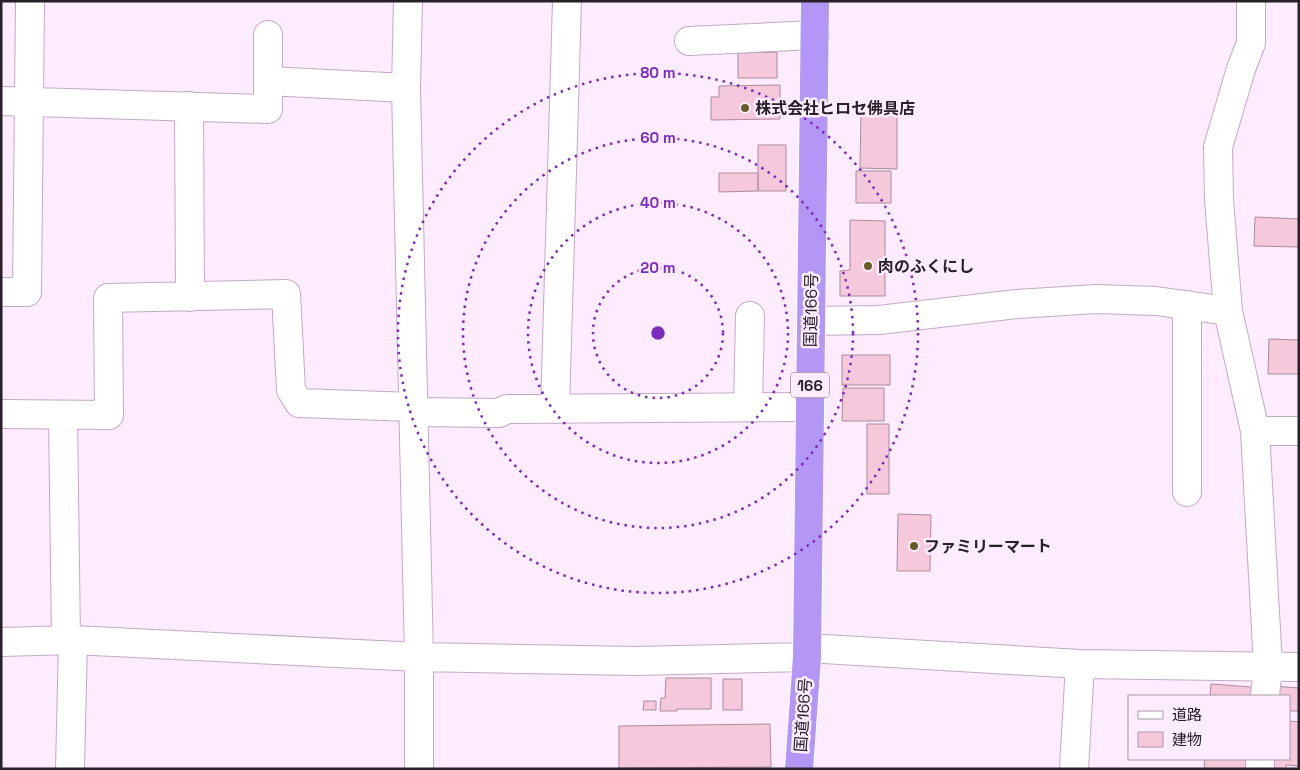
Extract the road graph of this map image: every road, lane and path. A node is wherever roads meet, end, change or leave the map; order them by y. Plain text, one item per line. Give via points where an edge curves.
1 (30, 1) edge
2 (408, 1) edge
3 (567, 1) edge
4 (815, 1) edge
5 (1251, 1) edge
6 (268, 35) dead end
7 (815, 35) junction
8 (689, 42) dead end
9 (268, 81) junction
10 (406, 88) junction
11 (1, 101) edge
12 (28, 101) junction
13 (189, 106) junction
14 (1, 292) edge
15 (190, 297) junction
16 (1187, 305) junction
17 (1228, 311) junction
18 (750, 316) dead end
19 (811, 321) junction
20 (748, 407) junction
21 (810, 407) junction
22 (413, 409) junction
23 (555, 409) junction
24 (1, 414) edge
25 (63, 414) junction
26 (1255, 431) junction
27 (1299, 431) edge
28 (1187, 492) dead end
29 (69, 640) junction
30 (1, 642) edge
31 (807, 653) junction
32 (419, 657) junction
33 (1080, 664) junction
34 (1268, 666) junction
35 (1299, 667) edge
36 (1265, 695) edge
37 (70, 769) edge
38 (419, 769) edge
39 (799, 769) edge
40 (1074, 769) edge

1 - 12 street
2 - 10 street
3 - 23 street
4 - 7 highway, 国道166号 / 166
5 - 17 street via 1251,43 1218,147
6 - 9 street
7 - 8 street
7 - 19 highway, 国道166号 / 166
9 - 10 street
9 - 13 street via 268,108
10 - 22 street
11 - 12 street
12 - 13 street
12 - 14 street via 27,292
13 - 15 street
15 - 22 street via 286,294 290,390 299,403
15 - 25 street via 108,298 109,415
16 - 17 street
16 - 19 street via 1096,299 1016,304 879,320
16 - 28 street
17 - 26 street
18 - 20 street
19 - 21 highway, 国道166号 / 166
20 - 21 street
20 - 23 street
21 - 31 highway, 国道166号 / 166
22 - 23 street via 499,414 507,409
22 - 32 street
24 - 25 street
25 - 29 street
26 - 27 street
26 - 34 street
29 - 30 street
29 - 32 street
29 - 37 street
31 - 32 street via 637,661
31 - 33 street
31 - 39 highway, 国道166号 / 166
32 - 38 street
33 - 34 street
33 - 40 street
34 - 35 street
34 - 36 street

